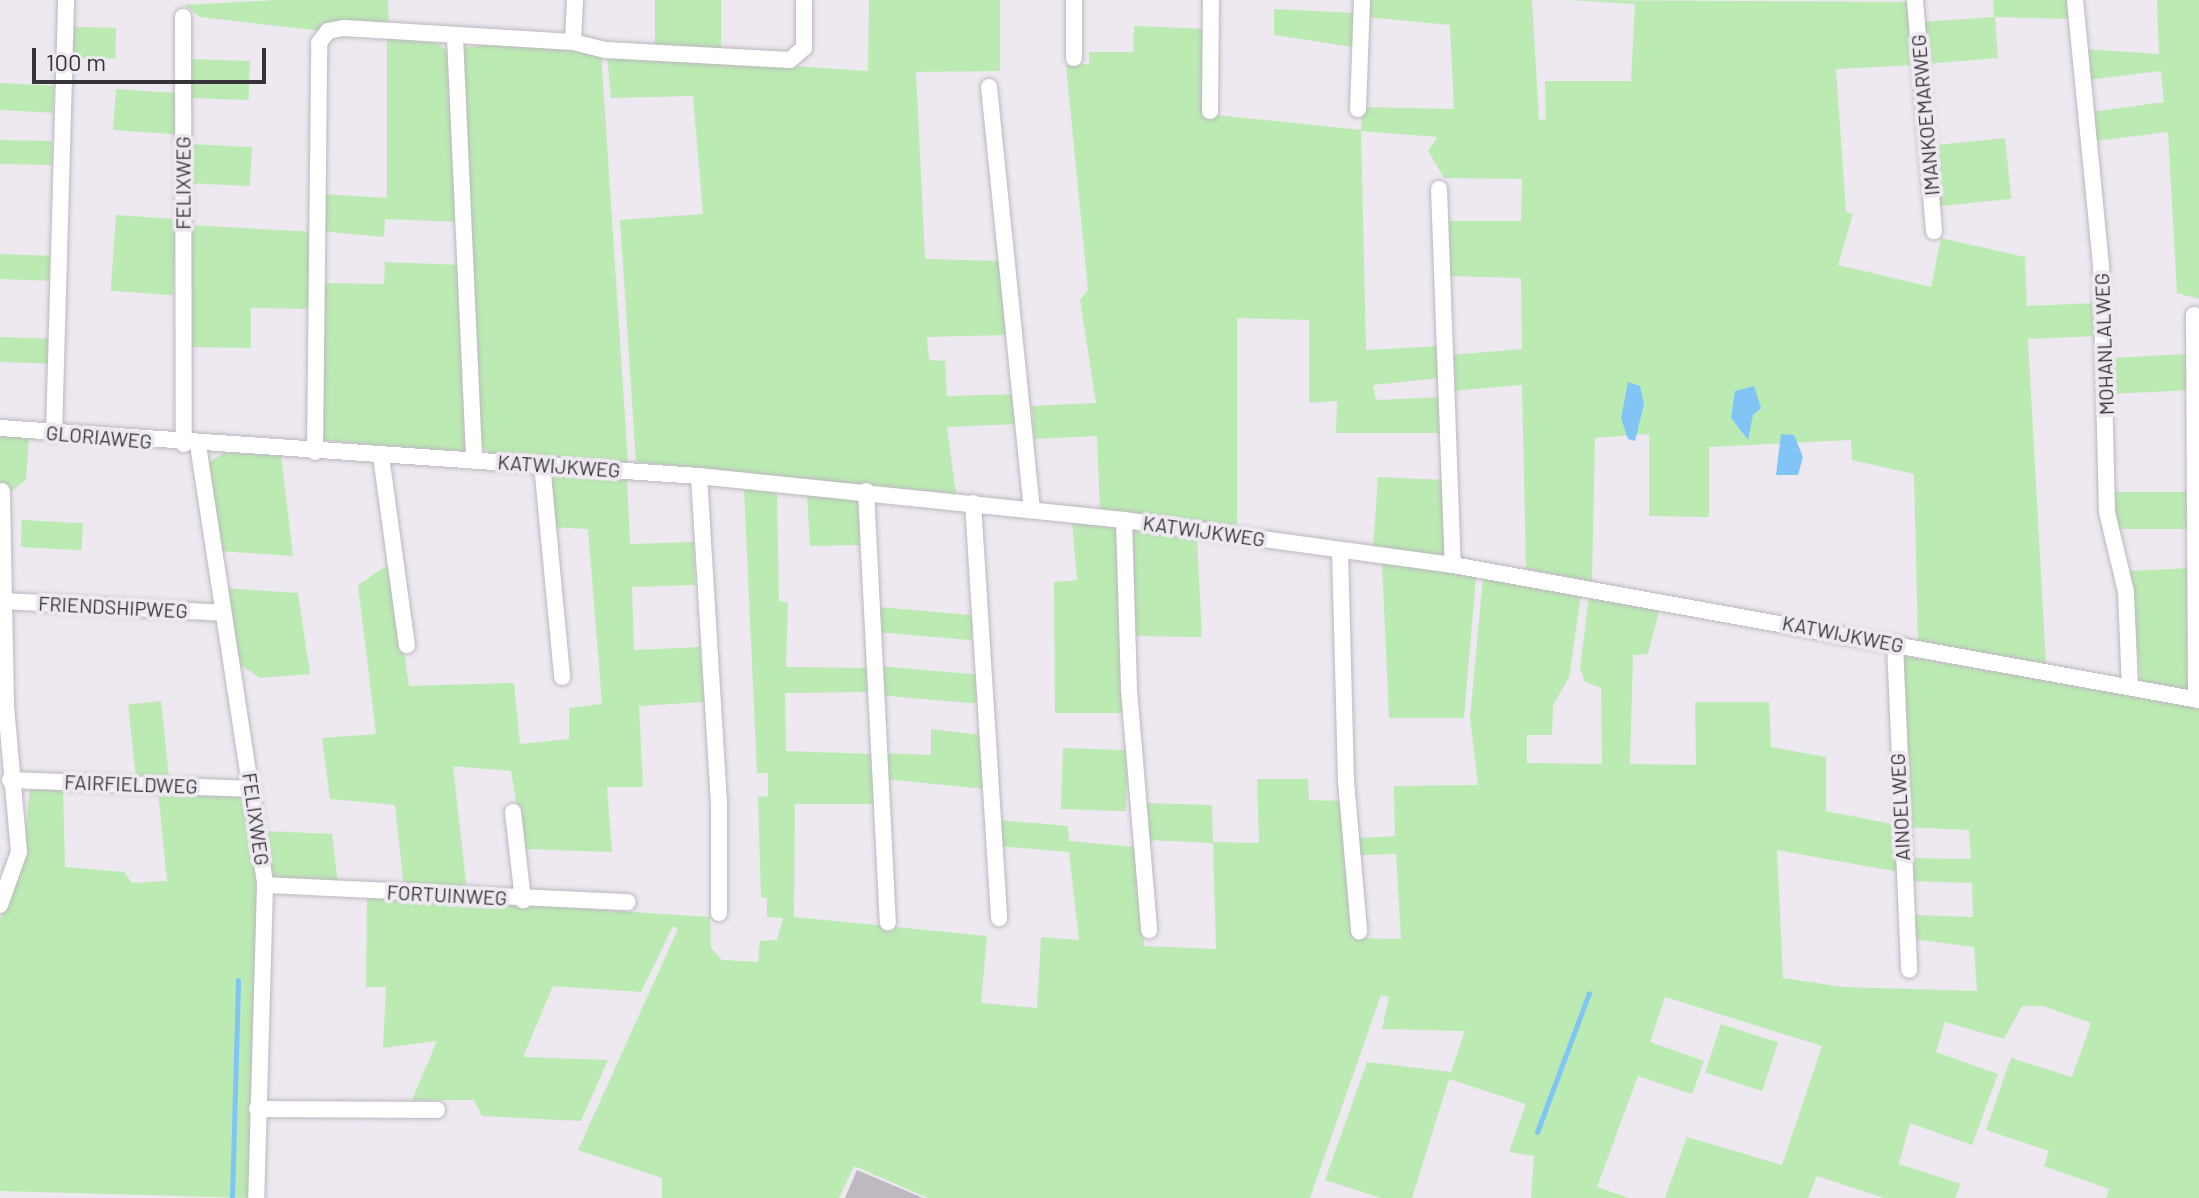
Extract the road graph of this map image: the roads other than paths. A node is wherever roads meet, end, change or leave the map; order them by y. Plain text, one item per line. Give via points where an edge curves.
1 (575, 0) edge
2 (804, 0) edge
3 (1074, 0) edge
4 (1211, 0) edge
5 (1362, 0) edge
6 (1915, 0) edge
7 (2075, 0) edge
8 (66, 1) edge
9 (183, 17) dead end
10 (455, 37) junction
11 (573, 42) junction
12 (1074, 58) dead end
13 (989, 87) dead end
14 (1358, 109) dead end
15 (1210, 111) dead end
16 (1439, 189) dead end
17 (1934, 231) dead end
18 (2194, 315) dead end
19 (0, 428) edge
20 (54, 434) junction
21 (191, 444) junction
22 (315, 452) junction
23 (381, 456) junction
24 (474, 461) junction
25 (542, 464) junction
26 (699, 476) junction
27 (2, 491) dead end
28 (866, 491) junction
29 (973, 503) junction
30 (1032, 509) junction
31 (1124, 520) junction
32 (1340, 550) junction
33 (1453, 565) junction
34 (3, 601) junction
35 (223, 613) junction
36 (1895, 644) junction
37 (407, 645) dead end
38 (562, 677) dead end
39 (2130, 687) junction
40 (2197, 699) edge
41 (10, 780) junction
42 (252, 789) junction
43 (513, 812) dead end
44 (265, 885) junction
45 (523, 900) junction
46 (628, 902) dead end
47 (0, 905) edge
48 (719, 913) dead end
49 (999, 918) dead end
50 (888, 922) dead end
51 (1149, 930) dead end
52 (1359, 931) dead end
53 (1909, 970) dead end
54 (257, 1109) junction
55 (437, 1110) dead end
56 (256, 1198) edge

1 - 11 street
2 - 11 street via 804,48 790,60 606,50
3 - 12 street
4 - 15 street
5 - 14 street
6 - 17 street, IMANKOEMARWEG
7 - 39 street, MOHANLALWEG via 2101,266 2107,512 2126,592
8 - 20 street
9 - 21 street, FELIXWEG
10 - 11 street
10 - 22 street via 344,28 328,31 319,43
10 - 24 street
13 - 30 street
16 - 33 street
18 - 40 street
19 - 20 street, GLORIAWEG
20 - 21 street, GLORIAWEG
21 - 22 street, KATWIJKWEG
21 - 35 street, FELIXWEG
22 - 23 street, KATWIJKWEG
23 - 24 street, KATWIJKWEG
23 - 37 street
24 - 25 street, KATWIJKWEG
25 - 26 street, KATWIJKWEG
25 - 38 street
26 - 28 street, KATWIJKWEG
26 - 48 street via 719,801
27 - 34 street
28 - 29 street, KATWIJKWEG
28 - 50 street
29 - 30 street, KATWIJKWEG
29 - 49 street
30 - 31 street, KATWIJKWEG
31 - 32 street, KATWIJKWEG
31 - 51 street via 1129,690
32 - 33 street, KATWIJKWEG
32 - 52 street via 1347,795
33 - 36 street, KATWIJKWEG
34 - 35 street, FRIENDSHIPWEG
34 - 41 street
35 - 42 street, FELIXWEG
36 - 39 street, KATWIJKWEG
36 - 53 street, AINOELWEG
39 - 40 street, KATWIJKWEG
41 - 42 street, FAIRFIELDWEG
41 - 47 street via 19,852
42 - 44 street, FELIXWEG
43 - 45 street
44 - 45 street, FORTUINWEG
44 - 54 street, FELIXWEG
45 - 46 street, FORTUINWEG
54 - 55 street
54 - 56 street, FELIXWEG

